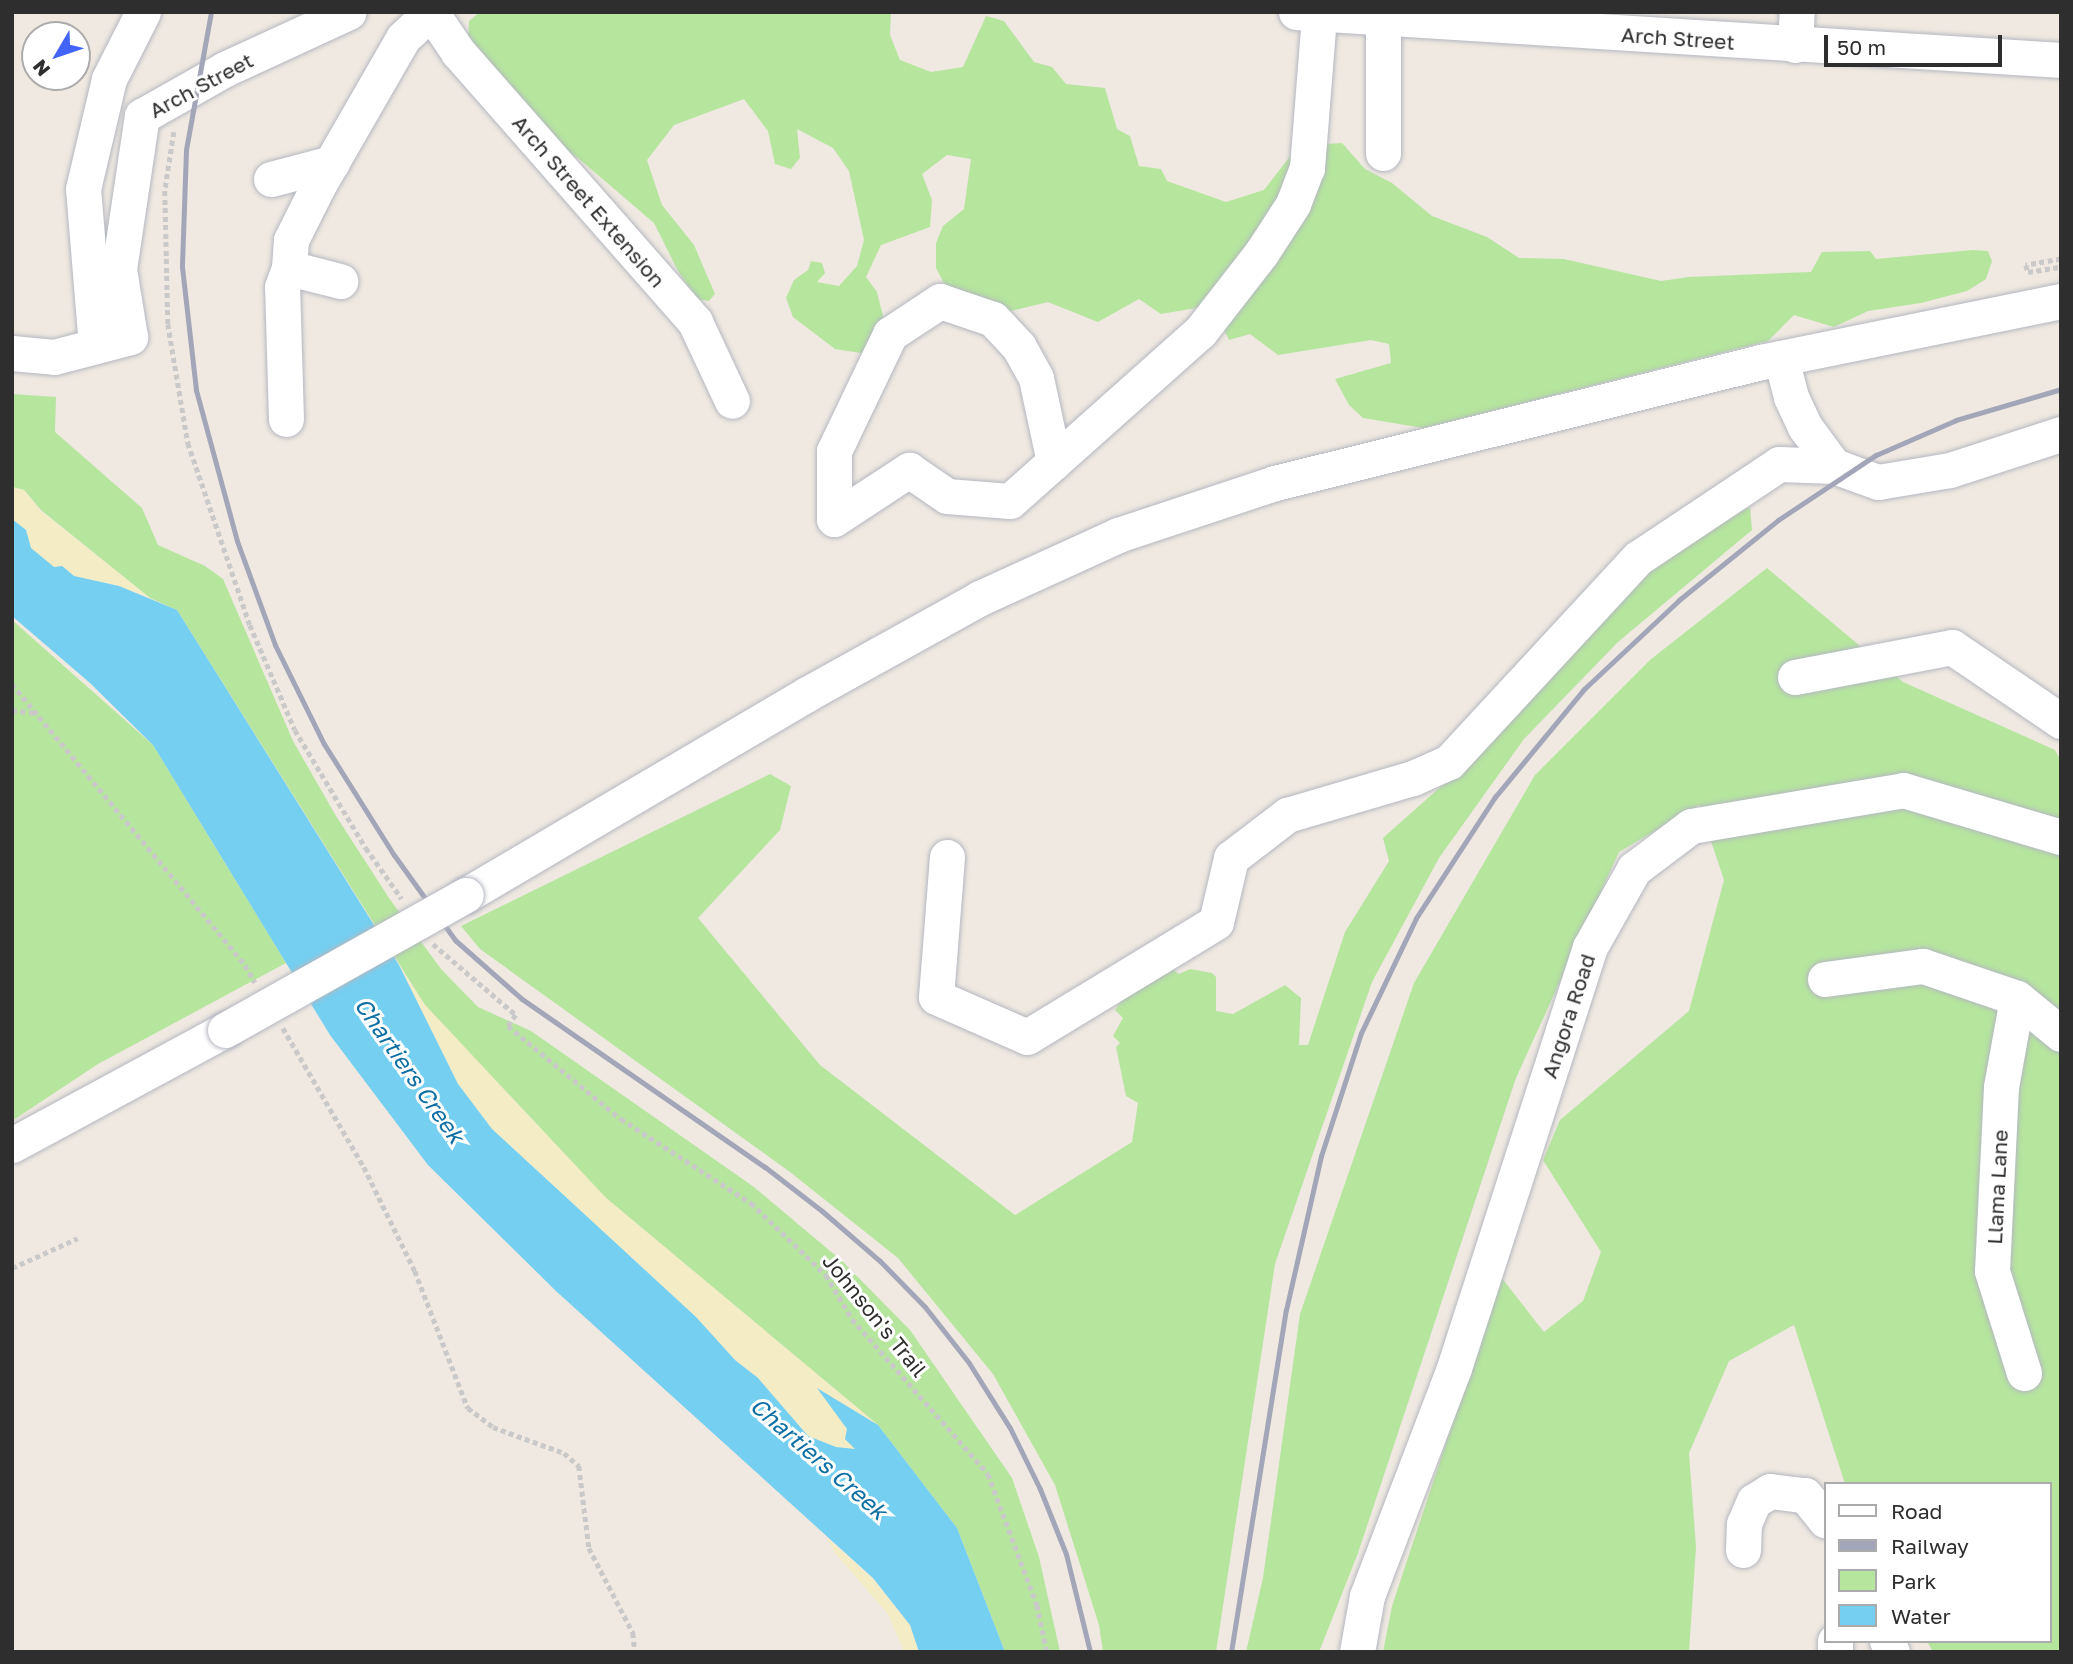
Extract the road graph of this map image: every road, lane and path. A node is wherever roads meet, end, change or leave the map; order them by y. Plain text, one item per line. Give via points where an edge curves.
1 (143, 12) edge
2 (349, 12) edge
3 (430, 13) edge
4 (1307, 13) edge
5 (1383, 19) junction
6 (1753, 27) edge
7 (1796, 29) edge
8 (2061, 60) edge
9 (179, 95) junction
10 (1383, 153) dead end
11 (332, 163) junction
12 (271, 179) dead end
13 (2061, 259) edge
14 (2061, 267) edge
15 (289, 268) junction
16 (340, 281) dead end
17 (2061, 301) edge
18 (96, 346) junction
19 (12, 354) edge
20 (1781, 358) junction
21 (732, 401) dead end
22 (286, 419) dead end
23 (2061, 434) edge
24 (1054, 462) junction
25 (1834, 466) junction
26 (1795, 677) dead end
27 (12, 684) edge
28 (12, 710) edge
29 (39, 713) junction
30 (2061, 721) edge
31 (2061, 837) edge
32 (947, 857) dead end
33 (404, 902) dead end
34 (427, 935) dead end
35 (1825, 979) dead end
36 (259, 989) dead end
37 (2017, 998) junction
38 (280, 1024) dead end
39 (2061, 1034) edge
40 (12, 1145) edge
41 (78, 1238) dead end
42 (12, 1268) edge
43 (2024, 1373) dead end
44 (1825, 1520) edge
45 (1743, 1550) dead end
46 (635, 1652) edge
47 (1047, 1652) edge
48 (1357, 1652) edge

1 - 18 street via 109,79 83,189
2 - 9 street, Arch Street
3 - 11 street via 403,38
3 - 21 street, Arch Street Extension via 458,52 695,322
4 - 5 street, Arch Street
4 - 24 street via 1307,168 1293,204 1200,332
5 - 6 street, Arch Street
5 - 10 street
6 - 7 street, Arch Street
7 - 8 street, Arch Street
9 - 18 street, Arch Street via 142,116 119,269 130,337
9 - 33 path via 164,191 166,271 168,324 188,443 250,625 295,730
11 - 12 street
11 - 15 street via 291,240
13 - 14 path via 2026,265 2028,272
15 - 16 street
15 - 22 street via 282,287
17 - 20 street
18 - 19 street via 54,357
20 - 25 street via 1805,427
20 - 40 street, bridge via 1275,483 1118,535 969,604 466,895
23 - 25 street via 1950,470 1878,482
24 - 24 street via 1010,501 947,496 909,470 834,519 834,451 890,334 940,301 993,319 1019,347 1036,378
25 - 32 street via 1779,464 1638,558 1449,762 1413,778 1287,815 1231,858 1216,922 1027,1037 936,997
26 - 30 street via 1952,647
27 - 29 path
28 - 29 path
29 - 36 path via 245,965
31 - 48 street, Angora Road via 1903,790 1691,826 1634,869 1590,947 1454,1368 1367,1596
34 - 47 path, Johnson's Trail via 516,1015 508,1027 621,1119 751,1203 826,1275 852,1319 988,1475 1037,1605
35 - 37 street via 1923,966
37 - 39 street
37 - 43 street, Llama Lane via 2001,1087 1992,1272
38 - 46 path via 364,1167 404,1248 468,1408 493,1427 564,1453 579,1466 589,1548 633,1633
41 - 42 path
44 - 45 street via 1805,1495 1770,1491 1754,1501 1744,1524

